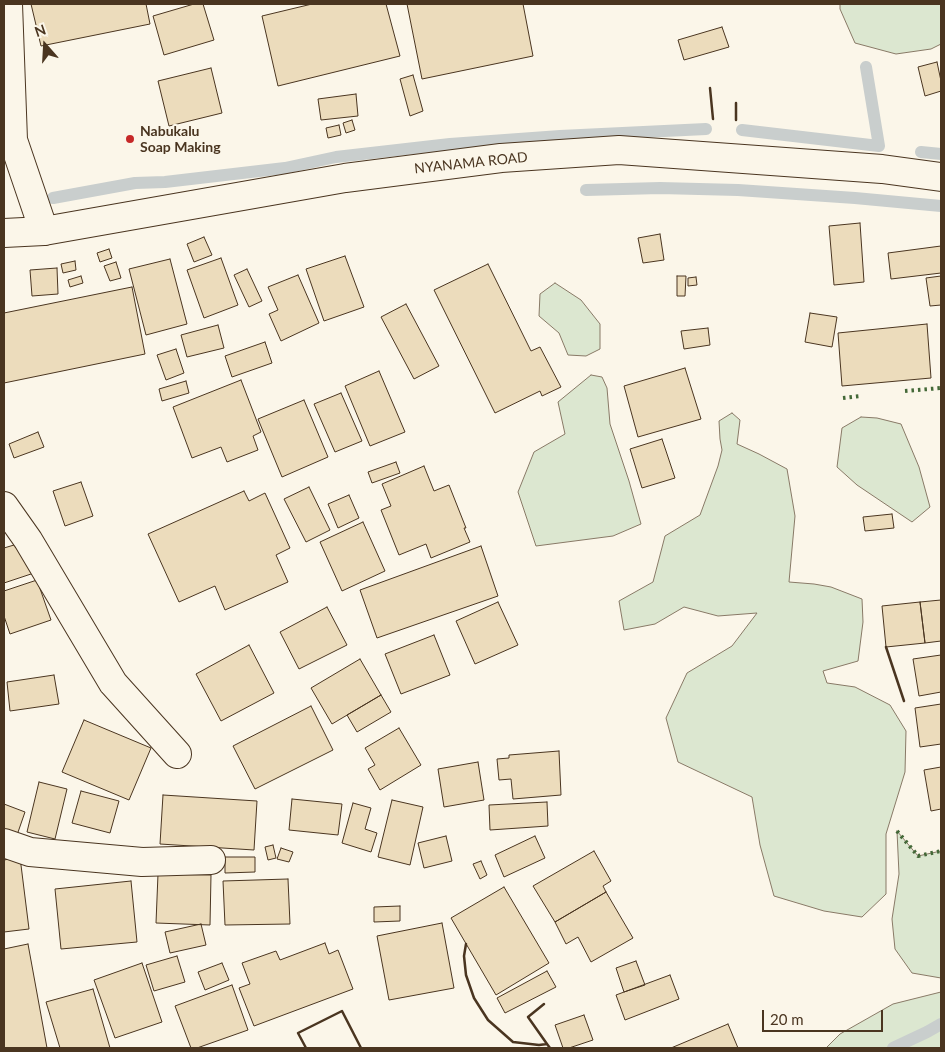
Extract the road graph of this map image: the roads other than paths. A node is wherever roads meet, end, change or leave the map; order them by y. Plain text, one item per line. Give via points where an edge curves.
1 (8, 4) edge
2 (941, 177) edge
3 (44, 231) junction
4 (4, 233) edge
5 (4, 506) edge
6 (177, 754) dead end
7 (4, 843) edge
8 (210, 860) dead end

1 - 3 street via 13,140
2 - 3 street, NYANAMA ROAD via 882,169 619,150 501,158 346,178
3 - 4 street, NYANAMA ROAD
5 - 6 street via 28,540 113,683
7 - 8 street via 30,852 142,862

